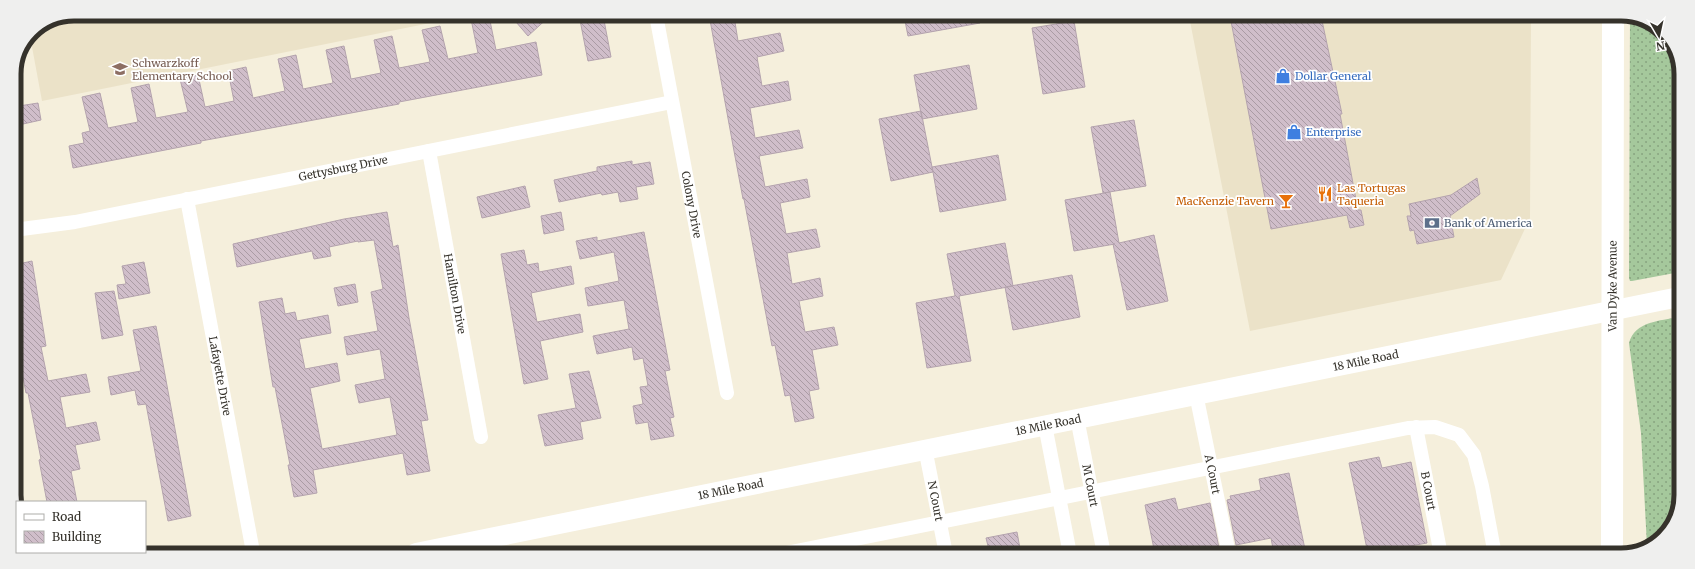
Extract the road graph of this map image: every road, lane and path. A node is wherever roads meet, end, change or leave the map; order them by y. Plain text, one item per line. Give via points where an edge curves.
1 (657, 21) edge
2 (1613, 21) edge
3 (672, 102) junction
4 (429, 151) junction
5 (187, 199) junction
6 (21, 229) edge
7 (1674, 297) edge
8 (1612, 310) junction
9 (727, 393) dead end
10 (1196, 394) junction
11 (1077, 418) junction
12 (1045, 425) junction
13 (1416, 427) junction
14 (481, 437) dead end
15 (925, 448) junction
16 (1211, 468) junction
17 (1091, 491) junction
18 (1059, 498) junction
19 (940, 522) junction
20 (478, 547) edge
21 (252, 548) edge
22 (468, 548) edge
23 (811, 548) edge
24 (945, 548) edge
25 (1069, 548) edge
26 (1103, 548) edge
27 (1228, 548) edge
28 (1440, 548) edge
29 (1494, 548) edge
30 (1612, 548) edge

1 - 3 street, Colony Drive
2 - 8 main road, Van Dyke Avenue
3 - 4 street, Gettysburg Drive
3 - 9 street, Colony Drive
4 - 5 street, Gettysburg Drive
4 - 14 street, Hamilton Drive
5 - 6 street, Gettysburg Drive via 74,222
5 - 21 street, Lafayette Drive
7 - 8 street, 18 Mile Road
8 - 10 street, 18 Mile Road
8 - 30 main road, Van Dyke Avenue
10 - 11 street, 18 Mile Road
10 - 16 street, A Court
11 - 12 street, 18 Mile Road
11 - 17 street, M Court
12 - 15 street, 18 Mile Road
12 - 18 street
13 - 16 street
13 - 28 street, B Court
13 - 29 street via 1435,427 1459,435 1474,455
15 - 19 street, N Court
15 - 20 street, 18 Mile Road
16 - 17 street
16 - 27 street, A Court
17 - 18 street
17 - 26 street, M Court
18 - 19 street
18 - 25 street
19 - 23 street
19 - 24 street, N Court
20 - 22 street, 18 Mile Road

